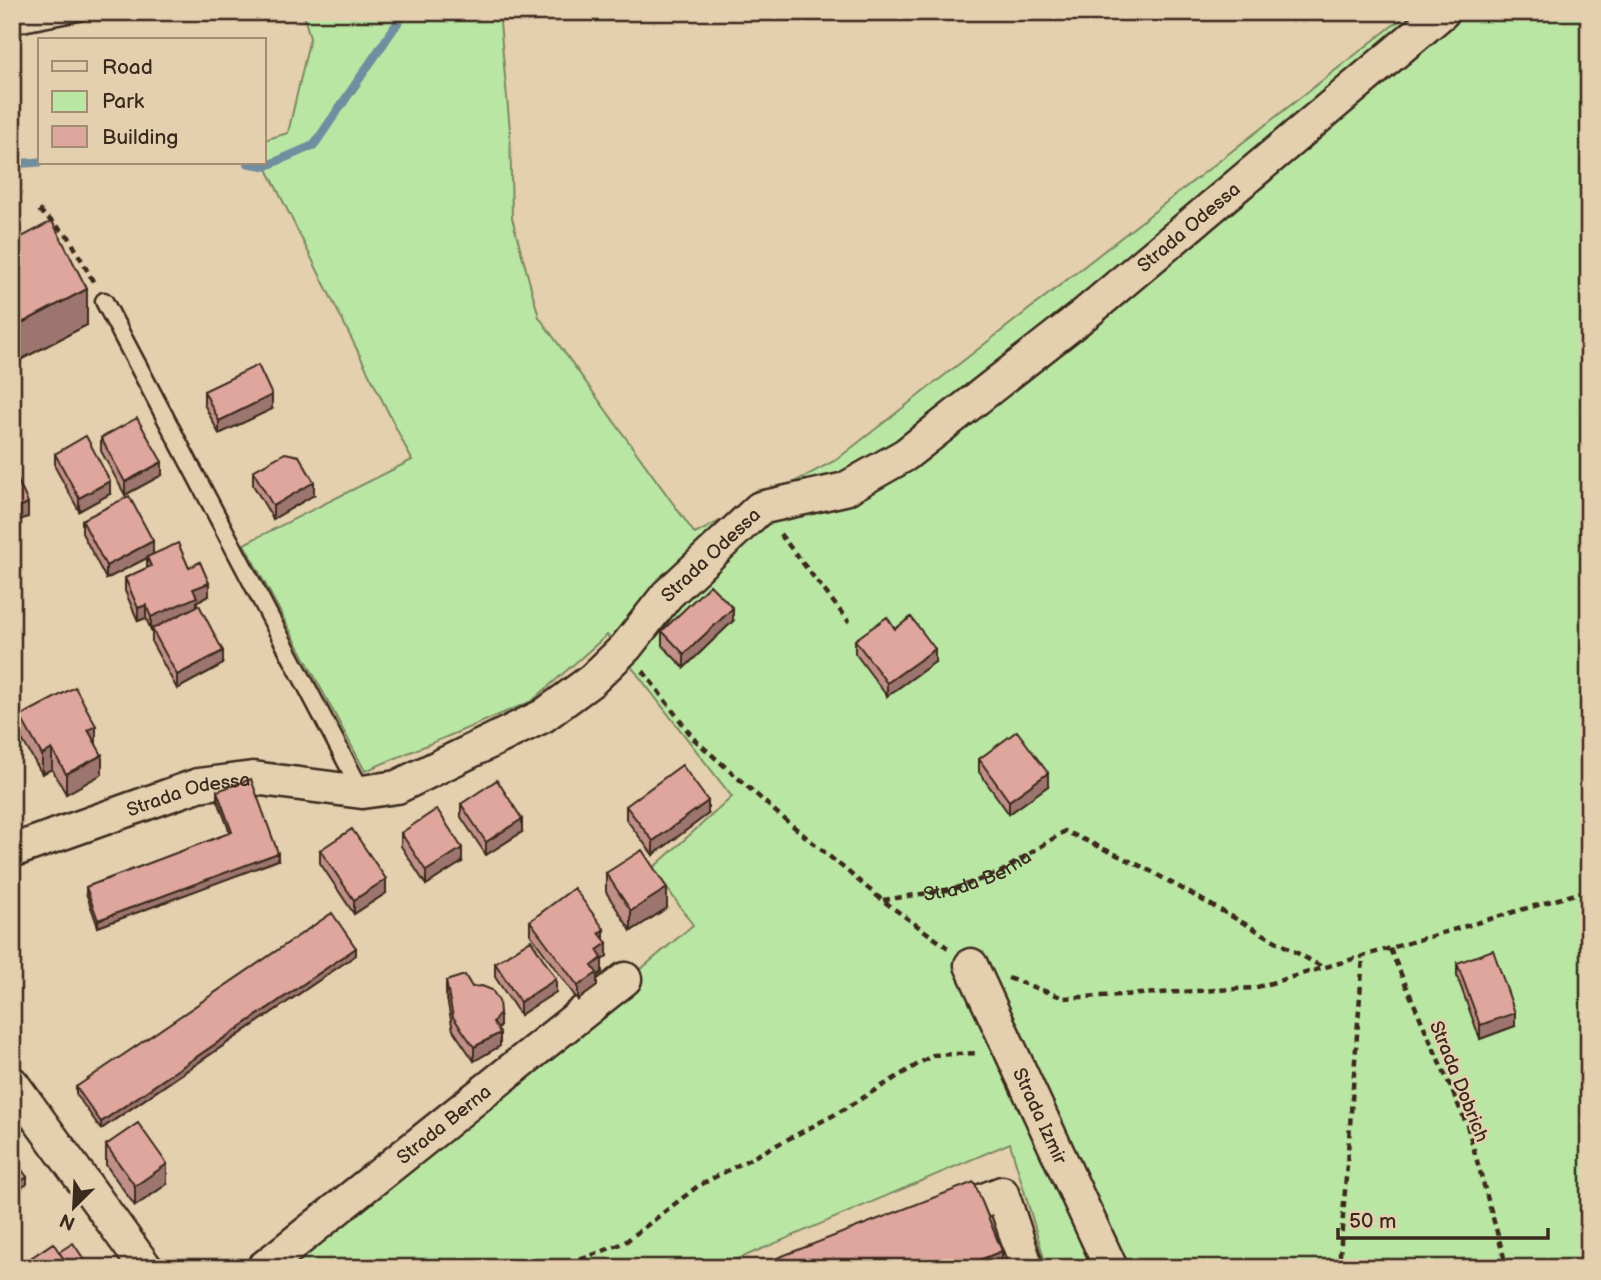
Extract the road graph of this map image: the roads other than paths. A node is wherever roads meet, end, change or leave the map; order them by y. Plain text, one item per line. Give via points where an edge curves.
1 (79, 12) edge
2 (1443, 12) edge
3 (12, 25) edge
4 (104, 301) road end
5 (362, 792) junction
6 (12, 851) edge
7 (971, 965) road end
8 (625, 979) dead end
9 (12, 1083) edge
10 (911, 1228) edge
11 (146, 1268) edge
12 (263, 1268) edge
13 (1027, 1268) edge
14 (1111, 1268) edge

1 - 3 lane
2 - 5 street, Strada Odessa via 1086,313 905,455 845,489 760,509 667,595 626,647 592,680 543,716 397,787
4 - 5 lane
5 - 6 street, Strada Odessa via 253,778 198,785
7 - 14 street, Strada Izmir
8 - 12 street, Strada Berna
9 - 11 street
10 - 13 street via 1002,1193

